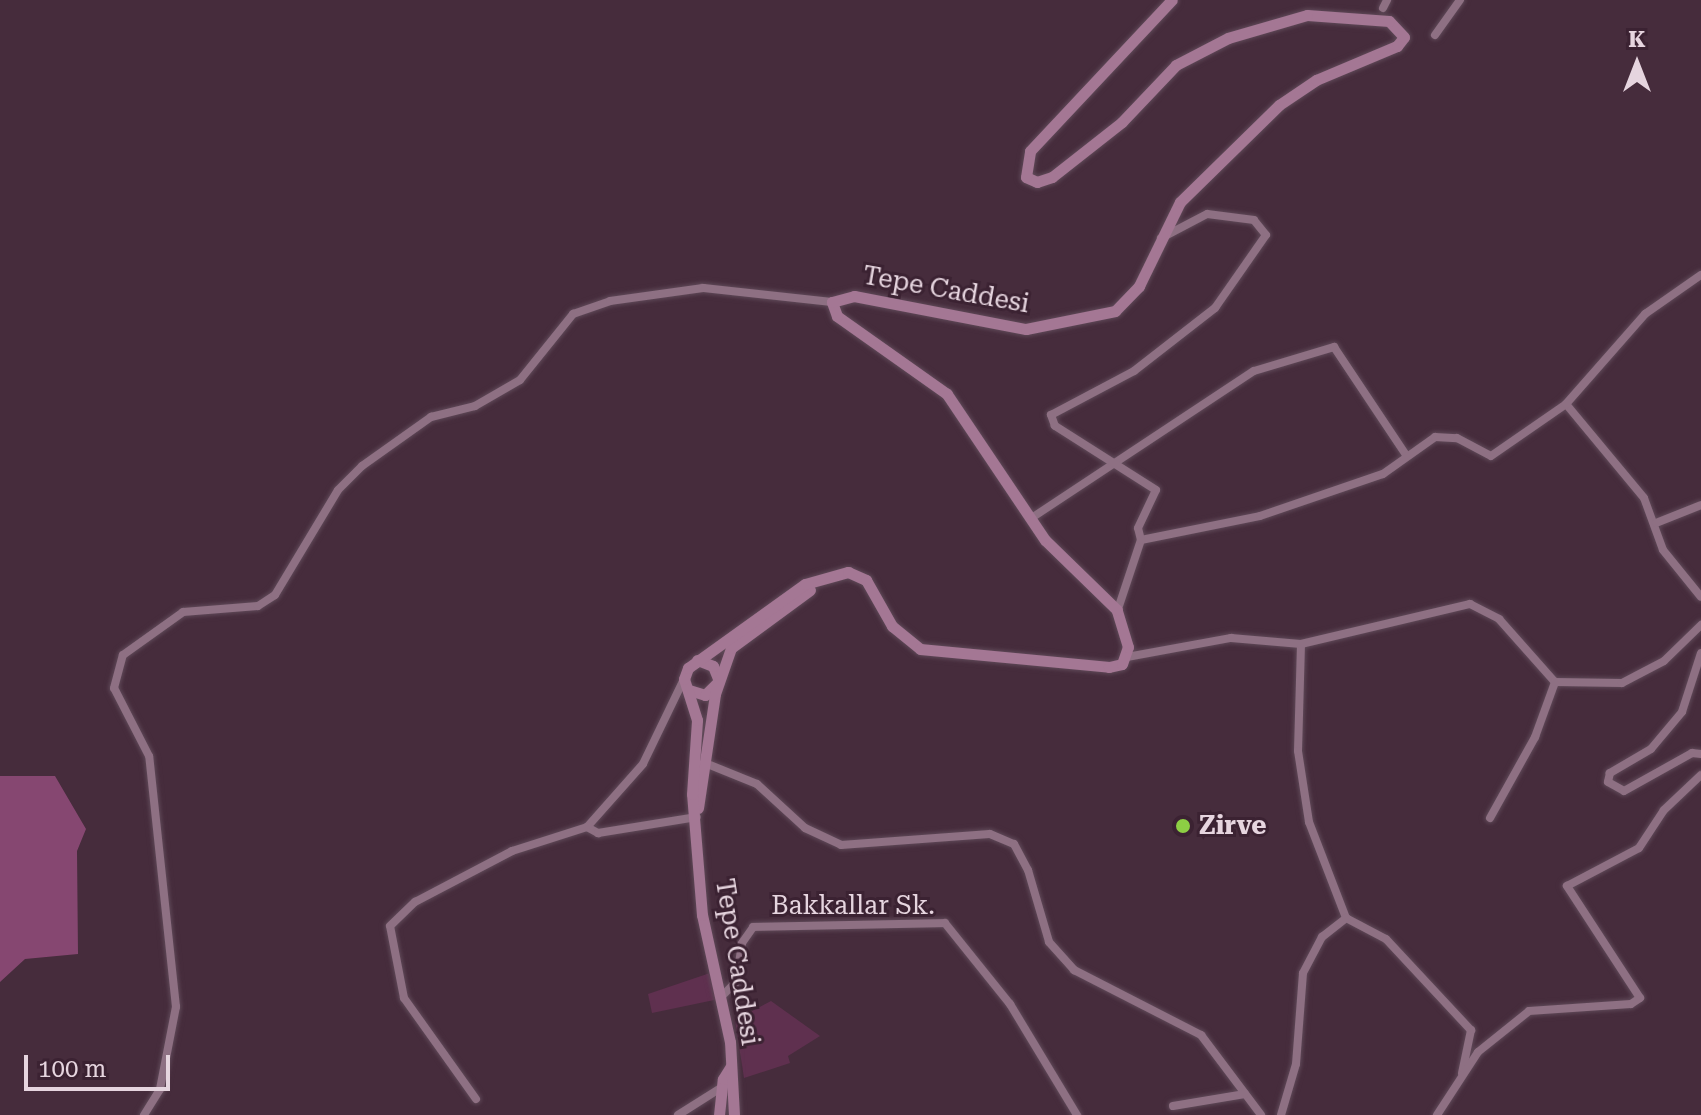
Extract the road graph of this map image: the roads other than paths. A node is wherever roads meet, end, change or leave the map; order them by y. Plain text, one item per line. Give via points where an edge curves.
1 (1172, 0) edge
2 (1460, 0) edge
3 (1435, 35) dead end
4 (1161, 238) junction
5 (1701, 275) edge
6 (832, 302) junction
7 (1566, 404) junction
8 (1406, 455) junction
9 (1115, 462) junction
10 (1701, 505) edge
11 (1030, 519) junction
12 (1656, 523) junction
13 (1141, 540) junction
14 (830, 576) junction
15 (1701, 597) edge
16 (1117, 612) junction
17 (1701, 625) edge
18 (1301, 644) junction
19 (1701, 653) edge
20 (1127, 657) junction
21 (697, 660) junction
22 (719, 681) junction
23 (1555, 682) junction
24 (687, 685) junction
25 (1701, 754) edge
26 (705, 763) junction
27 (1701, 775) edge
28 (697, 817) junction
29 (1490, 818) dead end
30 (587, 827) junction
31 (1346, 918) junction
32 (722, 996) junction
33 (1461, 1078) junction
34 (726, 1086) junction
35 (1245, 1094) junction
36 (476, 1099) dead end
37 (1173, 1106) dead end
38 (681, 1114) edge
39 (144, 1115) edge
40 (719, 1115) edge
41 (734, 1115) edge
42 (1077, 1115) edge
43 (1261, 1115) edge
44 (1281, 1115) edge
45 (1437, 1115) edge

1 - 4 street, Tepe Caddesi via 1030,151 1026,177 1043,181 1066,167 1122,122 1176,65 1211,44 1307,15 1389,21 1404,37 1397,46 1316,80 1279,105 1180,202
2 - 3 street
4 - 6 street, Tepe Caddesi via 1139,286 1122,306 1062,325 1010,327 854,296
4 - 9 street via 1207,214 1254,220 1266,235 1215,308 1134,371 1051,415 1055,426
5 - 7 street via 1645,314
6 - 11 street, Tepe Caddesi via 837,316 947,394
6 - 39 street via 703,288 610,301 573,314 520,380 475,406 431,417 362,466 338,490 275,595 258,606 183,612 123,655 114,688 149,756 176,1007 160,1089
7 - 8 street via 1491,456 1446,436 1424,440
7 - 12 street via 1644,498
8 - 9 street via 1334,347 1254,371
8 - 13 street via 1383,474 1260,516
9 - 11 street
9 - 13 street via 1156,490 1138,528
10 - 12 street
11 - 16 street, Tepe Caddesi
12 - 15 street via 1663,550
13 - 16 street
14 - 20 street via 848,572 866,580 892,626 920,649 1109,667
14 - 21 street via 805,584
14 - 22 street, Tepe Caddesi via 738,640
16 - 20 street
17 - 23 street via 1633,681
18 - 20 street via 1231,638
18 - 23 street via 1470,604 1499,619
18 - 31 street via 1298,751 1309,822
19 - 25 street via 1682,712 1651,749 1610,773 1608,782 1624,791 1692,753
21 - 22 street via 713,666
21 - 24 street
22 - 24 street via 705,695
22 - 26 street, Tepe Caddesi
23 - 29 street via 1535,737
24 - 28 street, Tepe Caddesi via 697,720
24 - 30 street via 643,764
26 - 28 street, Tepe Caddesi
26 - 35 street via 757,784 805,828 841,845 990,834 1014,844 1028,870 1049,942 1074,970 1201,1035
27 - 33 street via 1664,810 1639,848 1567,886 1640,998 1631,1004 1529,1011 1500,1028
28 - 30 street via 598,833
28 - 32 street, Tepe Caddesi via 702,915
30 - 36 street via 512,851 415,902 390,926 404,998
31 - 33 street via 1386,939 1471,1030
31 - 44 street via 1322,937 1303,973 1295,1007 1296,1064
32 - 34 street, Tepe Caddesi via 731,1066
32 - 42 street, Bakkallar Sk. via 736,982 742,943 753,927 945,923 1010,1004
33 - 45 street
34 - 38 street
34 - 40 street
34 - 41 street
35 - 37 street
35 - 43 street

